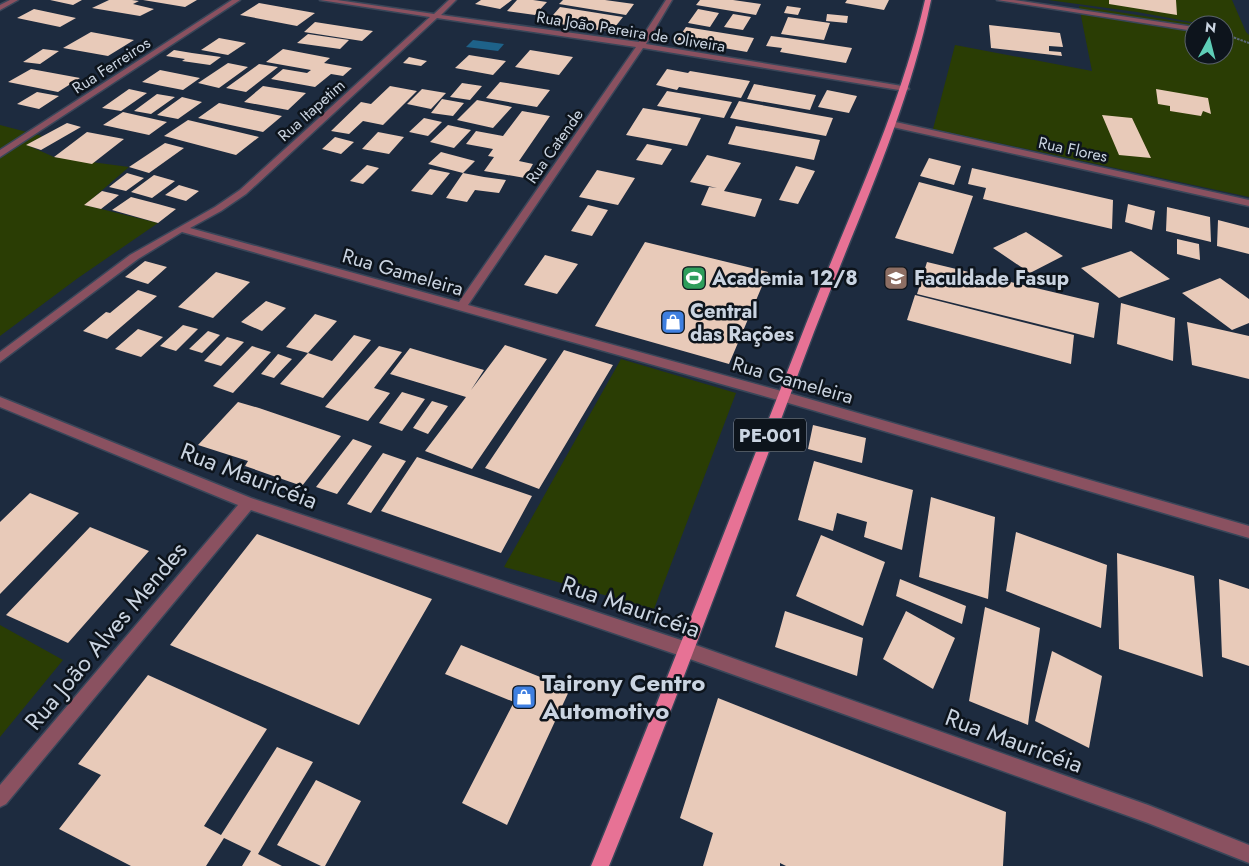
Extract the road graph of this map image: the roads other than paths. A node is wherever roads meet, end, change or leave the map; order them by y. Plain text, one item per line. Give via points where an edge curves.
1 (15, 0) edge
2 (237, 0) edge
3 (323, 0) edge
4 (453, 0) edge
5 (669, 0) edge
6 (928, 0) edge
7 (1000, 0) edge
8 (0, 8) edge
9 (435, 16) junction
10 (1184, 28) edge
11 (641, 45) junction
12 (905, 89) junction
13 (891, 124) junction
14 (0, 154) edge
15 (1249, 203) edge
16 (181, 229) junction
17 (461, 307) junction
18 (0, 358) edge
19 (785, 397) junction
20 (0, 402) edge
21 (248, 503) junction
22 (1249, 532) edge
23 (687, 650) junction
24 (0, 798) edge
25 (1249, 854) edge
26 (600, 866) edge

1 - 8 street
2 - 14 street, Rua Ferreiros
3 - 9 street, Rua João Pereira de Oliveira
4 - 9 street, Rua Itapetim
5 - 11 street, Rua Catende
6 - 12 main road, PE-001
7 - 10 street
9 - 11 street, Rua João Pereira de Oliveira
9 - 16 street, Rua Itapetim via 243,192
11 - 12 street, Rua João Pereira de Oliveira
11 - 17 street, Rua Catende
12 - 13 main road, PE-001
13 - 15 street, Rua Flores
13 - 19 main road, PE-001
16 - 17 street, Rua Gameleira
16 - 18 street, Rua Itapetim via 134,257
17 - 19 street, Rua Gameleira
19 - 22 street, Rua Gameleira
19 - 23 main road, PE-001
20 - 21 street, Rua Mauricéia
21 - 23 street, Rua Mauricéia
21 - 24 street, Rua João Alves Mendes
23 - 25 street, Rua Mauricéia via 1148,814
23 - 26 main road, PE-001

